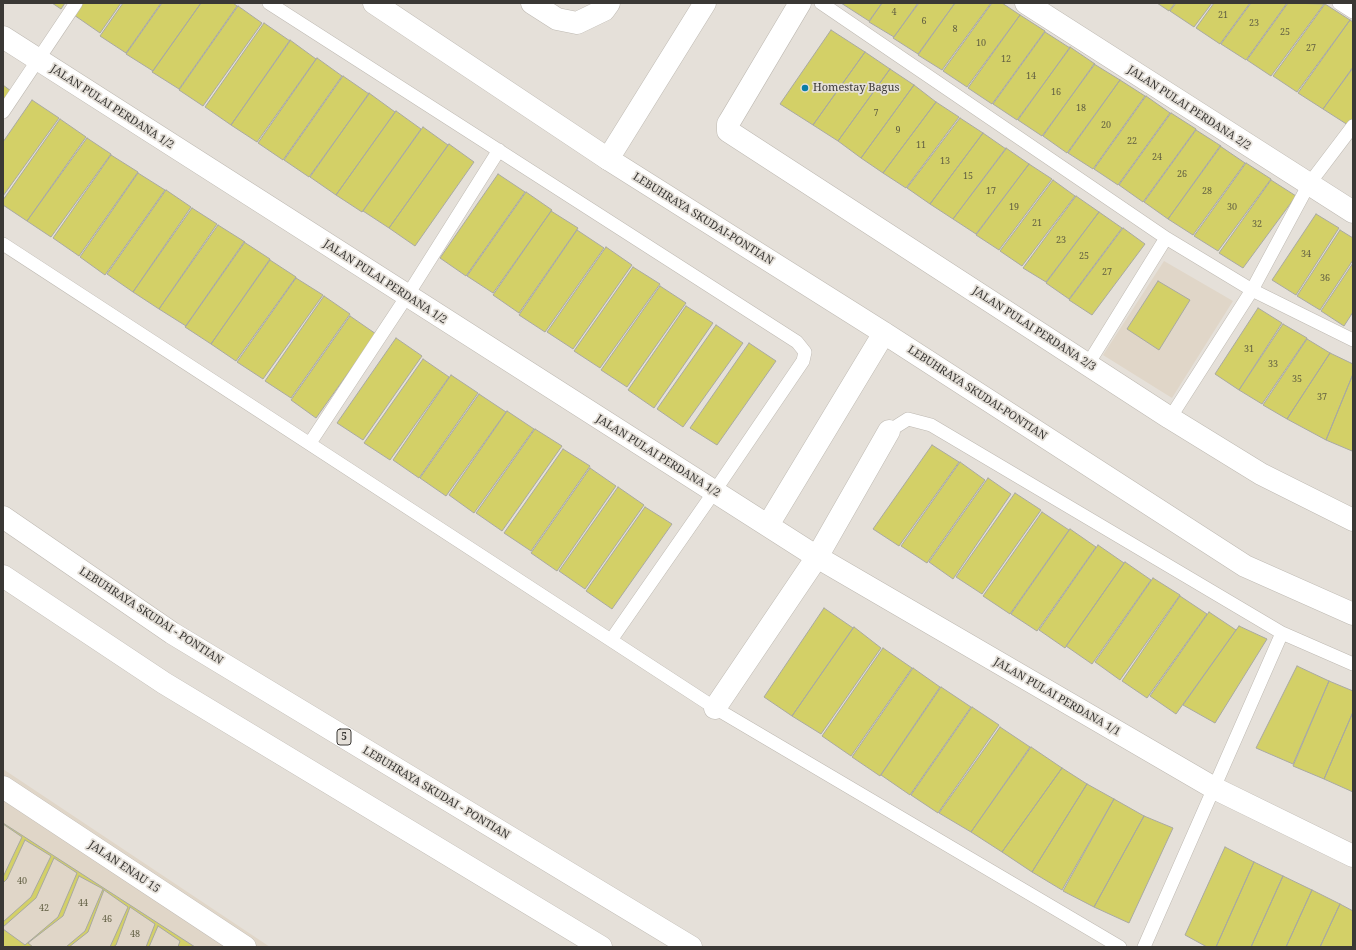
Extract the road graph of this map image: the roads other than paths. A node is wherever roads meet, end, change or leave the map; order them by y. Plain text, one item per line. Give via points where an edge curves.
1 (76, 3) edge
2 (269, 3) edge
3 (374, 3) edge
4 (532, 3) edge
5 (609, 3) edge
6 (705, 3) edge
7 (800, 3) edge
8 (821, 3) edge
9 (1026, 3) edge
10 (1339, 3) edge
11 (1353, 12) edge
12 (3, 37) edge
13 (38, 60) junction
14 (3, 112) edge
15 (1353, 126) edge
16 (499, 150) junction
17 (608, 159) junction
18 (1309, 184) junction
19 (1353, 212) edge
20 (1166, 238) junction
21 (3, 244) edge
22 (1252, 290) junction
23 (407, 296) junction
24 (884, 334) junction
25 (1353, 340) edge
26 (1088, 364) junction
27 (1170, 418) junction
28 (889, 431) joint
29 (310, 443) junction
30 (714, 492) junction
31 (3, 516) edge
32 (1353, 520) edge
33 (768, 525) junction
34 (817, 557) junction
35 (3, 576) edge
36 (1353, 614) edge
37 (1282, 633) junction
38 (611, 640) junction
39 (1353, 664) edge
40 (715, 708) junction
41 (3, 787) edge
42 (1214, 788) junction
43 (1353, 856) edge
44 (245, 947) edge
45 (600, 947) edge
46 (691, 947) edge
47 (1120, 947) edge
48 (1144, 947) edge

1 - 13 lane
2 - 16 lane
3 - 17 main road, LEBUHRAYA SKUDAI-PONTIAN
4 - 5 main road via 557,19 577,23 604,10
6 - 17 main road
7 - 26 main road, JALAN PULAI PERDANA 2/3 via 728,124 728,131
8 - 20 lane
9 - 18 main road, JALAN PULAI PERDANA 2/2
10 - 11 lane
12 - 13 main road, JALAN PULAI PERDANA 1/2
13 - 14 lane
13 - 23 main road, JALAN PULAI PERDANA 1/2
15 - 18 lane
16 - 23 lane
16 - 30 lane via 797,342 805,352 803,361
17 - 24 main road, LEBUHRAYA SKUDAI-PONTIAN
18 - 19 main road, JALAN PULAI PERDANA 2/2
18 - 22 lane
20 - 22 lane
20 - 26 lane
21 - 29 lane
22 - 25 lane
22 - 27 lane
23 - 29 lane
23 - 30 main road, JALAN PULAI PERDANA 1/2
24 - 33 main road
24 - 36 main road, LEBUHRAYA SKUDAI-PONTIAN via 1244,566
26 - 27 main road, JALAN PULAI PERDANA 2/3
27 - 32 main road, JALAN PULAI PERDANA 2/3 via 1261,474
28 - 34 main road
28 - 37 lane via 908,419 931,425
29 - 38 lane
30 - 33 main road, JALAN PULAI PERDANA 1/2
30 - 38 lane
31 - 46 main road, LEBUHRAYA SKUDAI - PONTIAN / 5 via 172,633
33 - 34 main road, JALAN PULAI PERDANA 1/1
34 - 40 main road
34 - 42 main road, JALAN PULAI PERDANA 1/1
35 - 45 main road via 164,683
37 - 39 lane
37 - 42 lane
38 - 40 lane
40 - 47 lane
41 - 44 main road, JALAN ENAU 15
42 - 43 main road, JALAN PULAI PERDANA 1/1
42 - 48 lane

